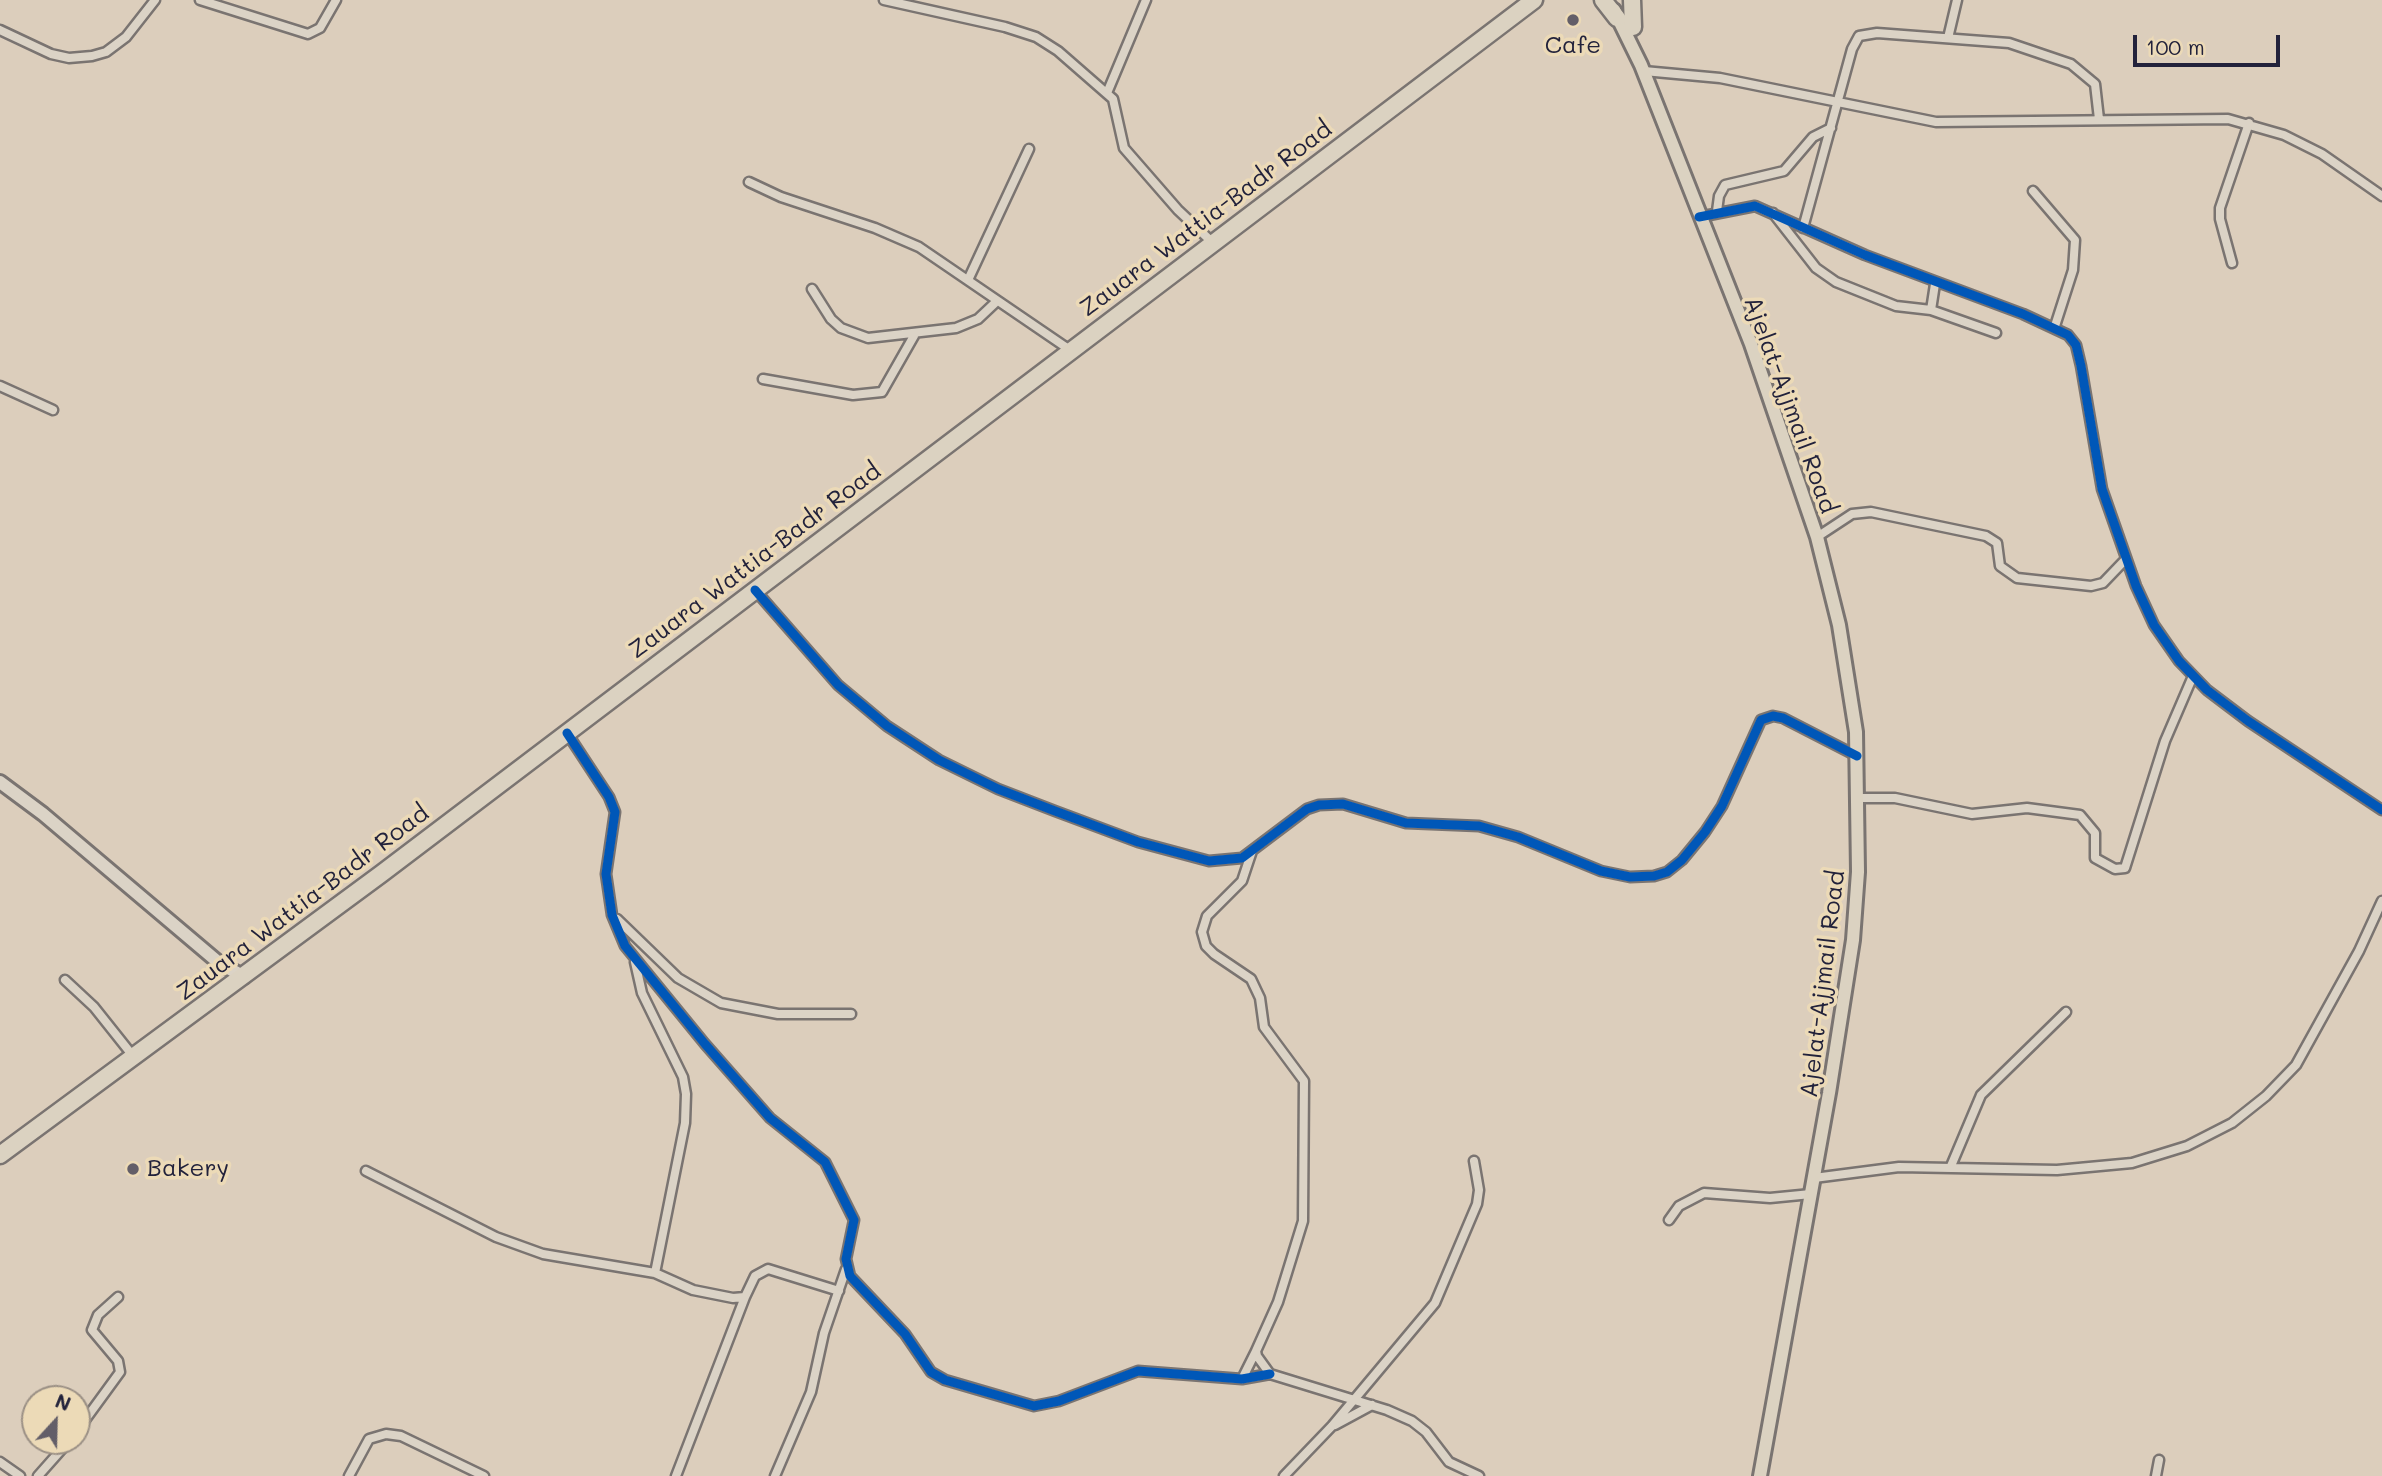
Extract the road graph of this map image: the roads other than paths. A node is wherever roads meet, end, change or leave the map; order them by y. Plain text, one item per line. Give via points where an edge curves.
1 (155, 0) edge
2 (200, 0) edge
3 (336, 0) edge
4 (884, 0) edge
5 (1146, 0) edge
6 (1534, 0) edge
7 (1603, 0) edge
8 (1611, 0) edge
9 (1623, 0) edge
10 (1632, 0) edge
11 (1957, 0) edge
12 (1617, 18) junction
13 (1633, 27) junction
14 (0, 30) edge
15 (1948, 38) junction
16 (1642, 68) junction
17 (1107, 93) junction
18 (1837, 103) junction
19 (2099, 119) junction
20 (2249, 123) junction
21 (1831, 128) junction
22 (1029, 149) dead end
23 (749, 182) dead end
24 (2033, 191) dead end
25 (2382, 196) edge
26 (1717, 211) junction
27 (1771, 211) junction
28 (1699, 217) junction
29 (1804, 228) junction
30 (1212, 242) junction
31 (2232, 263) dead end
32 (968, 280) junction
33 (1935, 284) junction
34 (812, 289) dead end
35 (996, 302) junction
36 (1931, 310) junction
37 (2055, 326) junction
38 (1996, 333) dead end
39 (915, 334) junction
40 (1070, 350) junction
41 (763, 379) dead end
42 (0, 386) edge
43 (53, 410) dead end
44 (1817, 537) junction
45 (2126, 559) junction
46 (755, 590) junction
47 (2193, 676) junction
48 (567, 733) junction
49 (1857, 757) junction
50 (0, 782) edge
51 (1858, 797) junction
52 (2380, 806) edge
53 (1252, 851) junction
54 (2382, 901) edge
55 (612, 915) junction
56 (634, 959) junction
57 (244, 977) junction
58 (65, 980) dead end
59 (2066, 1012) dead end
60 (851, 1014) dead end
61 (133, 1056) junction
62 (0, 1155) edge
63 (1474, 1161) dead end
64 (1951, 1166) junction
65 (366, 1171) dead end
66 (1814, 1178) junction
67 (1811, 1194) junction
68 (1668, 1220) dead end
69 (846, 1269) junction
70 (655, 1273) junction
71 (839, 1291) junction
72 (118, 1297) dead end
73 (745, 1297) junction
74 (1256, 1351) junction
75 (1270, 1374) junction
76 (1242, 1380) junction
77 (1353, 1400) junction
78 (1372, 1405) junction
79 (91, 1412) edge
80 (1332, 1426) junction
81 (57, 1455) edge
82 (2159, 1460) dead end
83 (0, 1462) edge
84 (777, 1472) edge
85 (20, 1476) edge
86 (38, 1476) edge
87 (349, 1476) edge
88 (484, 1476) edge
89 (676, 1476) edge
90 (785, 1476) edge
91 (1284, 1476) edge
92 (1479, 1476) edge
93 (1760, 1476) edge
94 (2156, 1476) edge

1 - 14 street via 126,37 92,56 51,54
2 - 3 street via 308,34 320,28
4 - 17 street via 1036,37
5 - 17 street
6 - 30 highway, Zauara Wattia-Badr Road
7 - 12 highway
8 - 12 main road
9 - 13 main road
10 - 13 highway
11 - 15 street
12 - 16 main road
13 - 16 main road
15 - 18 street via 1859,36
15 - 19 street via 2009,43 2071,64 2095,84
16 - 18 street via 1720,78
16 - 28 main road, Ajelat-Ajjmail Road
17 - 30 street via 1117,107 1124,148
18 - 19 street via 1899,117 1969,124
18 - 21 street
19 - 20 street via 2182,117
20 - 25 street via 2322,153
20 - 31 street via 2220,208
21 - 26 street via 1813,137 1784,171 1725,185
21 - 29 street
22 - 32 street
23 - 32 street via 897,236
24 - 37 street via 2075,240 2073,270
26 - 27 street via 1748,206
26 - 28 street
27 - 29 street
27 - 36 street via 1816,268 1836,282 1896,306
28 - 44 main road, Ajelat-Ajjmail Road via 1751,344
29 - 33 street
30 - 40 highway, Zauara Wattia-Badr Road
32 - 35 street
33 - 36 street
33 - 37 street
34 - 39 street via 831,319 852,334 882,338
35 - 39 street via 968,324
35 - 40 street
36 - 38 street
37 - 45 street via 2076,345 2102,489
39 - 41 street via 882,392 853,395
40 - 46 highway, Zauara Wattia-Badr Road
42 - 43 street
44 - 45 street via 1852,514 1871,512 1986,536 1997,543 2000,566 2017,578 2091,586 2103,583
44 - 49 main road, Ajelat-Ajjmail Road via 1839,625
45 - 47 street via 2154,625
46 - 48 highway, Zauara Wattia-Badr Road
46 - 53 street via 855,699 915,746 965,774 1168,851 1222,862
47 - 51 street via 2165,741 2124,868 2115,869 2095,858 2095,833 2080,815 2027,808 1972,814 1908,799
47 - 52 street via 2248,722
48 - 55 street via 615,812 607,874
48 - 57 highway, Zauara Wattia-Badr Road
49 - 51 main road, Ajelat-Ajjmail Road
49 - 53 street via 1783,718 1761,720 1722,806 1705,832 1682,860 1654,876 1601,871 1497,830 1406,823 1343,804 1307,809
50 - 57 street via 218,961
51 - 66 main road, Ajelat-Ajjmail Road via 1853,940
53 - 74 street via 1242,881 1207,916 1202,932 1214,954 1251,979 1264,1027 1304,1081 1303,1221 1278,1302
54 - 64 street via 2296,1065 2232,1123 2187,1146 2132,1163 2057,1170
55 - 56 street
55 - 60 street via 678,978 721,1003 778,1014
56 - 69 street via 778,1127 825,1162 854,1220
56 - 70 street via 642,993 683,1077 686,1094 685,1124
57 - 61 highway, Zauara Wattia-Badr Road
58 - 61 street via 94,1007
59 - 64 street via 1981,1094
61 - 62 highway, Zauara Wattia-Badr Road
63 - 77 street via 1477,1204 1440,1296
64 - 66 street via 1899,1167
65 - 70 street via 522,1247 573,1261
66 - 67 main road, Ajelat-Ajjmail Road
67 - 68 street via 1770,1198 1704,1193 1679,1206
67 - 93 main road, Ajelat-Ajjmail Road
69 - 71 street
69 - 76 street via 905,1334 932,1372 1022,1404 1043,1406 1138,1371
70 - 73 street via 693,1290
71 - 73 street via 768,1269 755,1276
71 - 84 street via 811,1392
72 - 79 street via 98,1315 92,1330 118,1361 120,1372
73 - 89 street
74 - 75 street
74 - 76 street
75 - 76 street
75 - 77 street
77 - 78 street
77 - 80 street
78 - 80 street
78 - 92 street via 1412,1422 1449,1462
80 - 91 street
81 - 86 street
82 - 94 street
83 - 85 street
84 - 90 street
87 - 88 street via 369,1439 386,1434 401,1436

